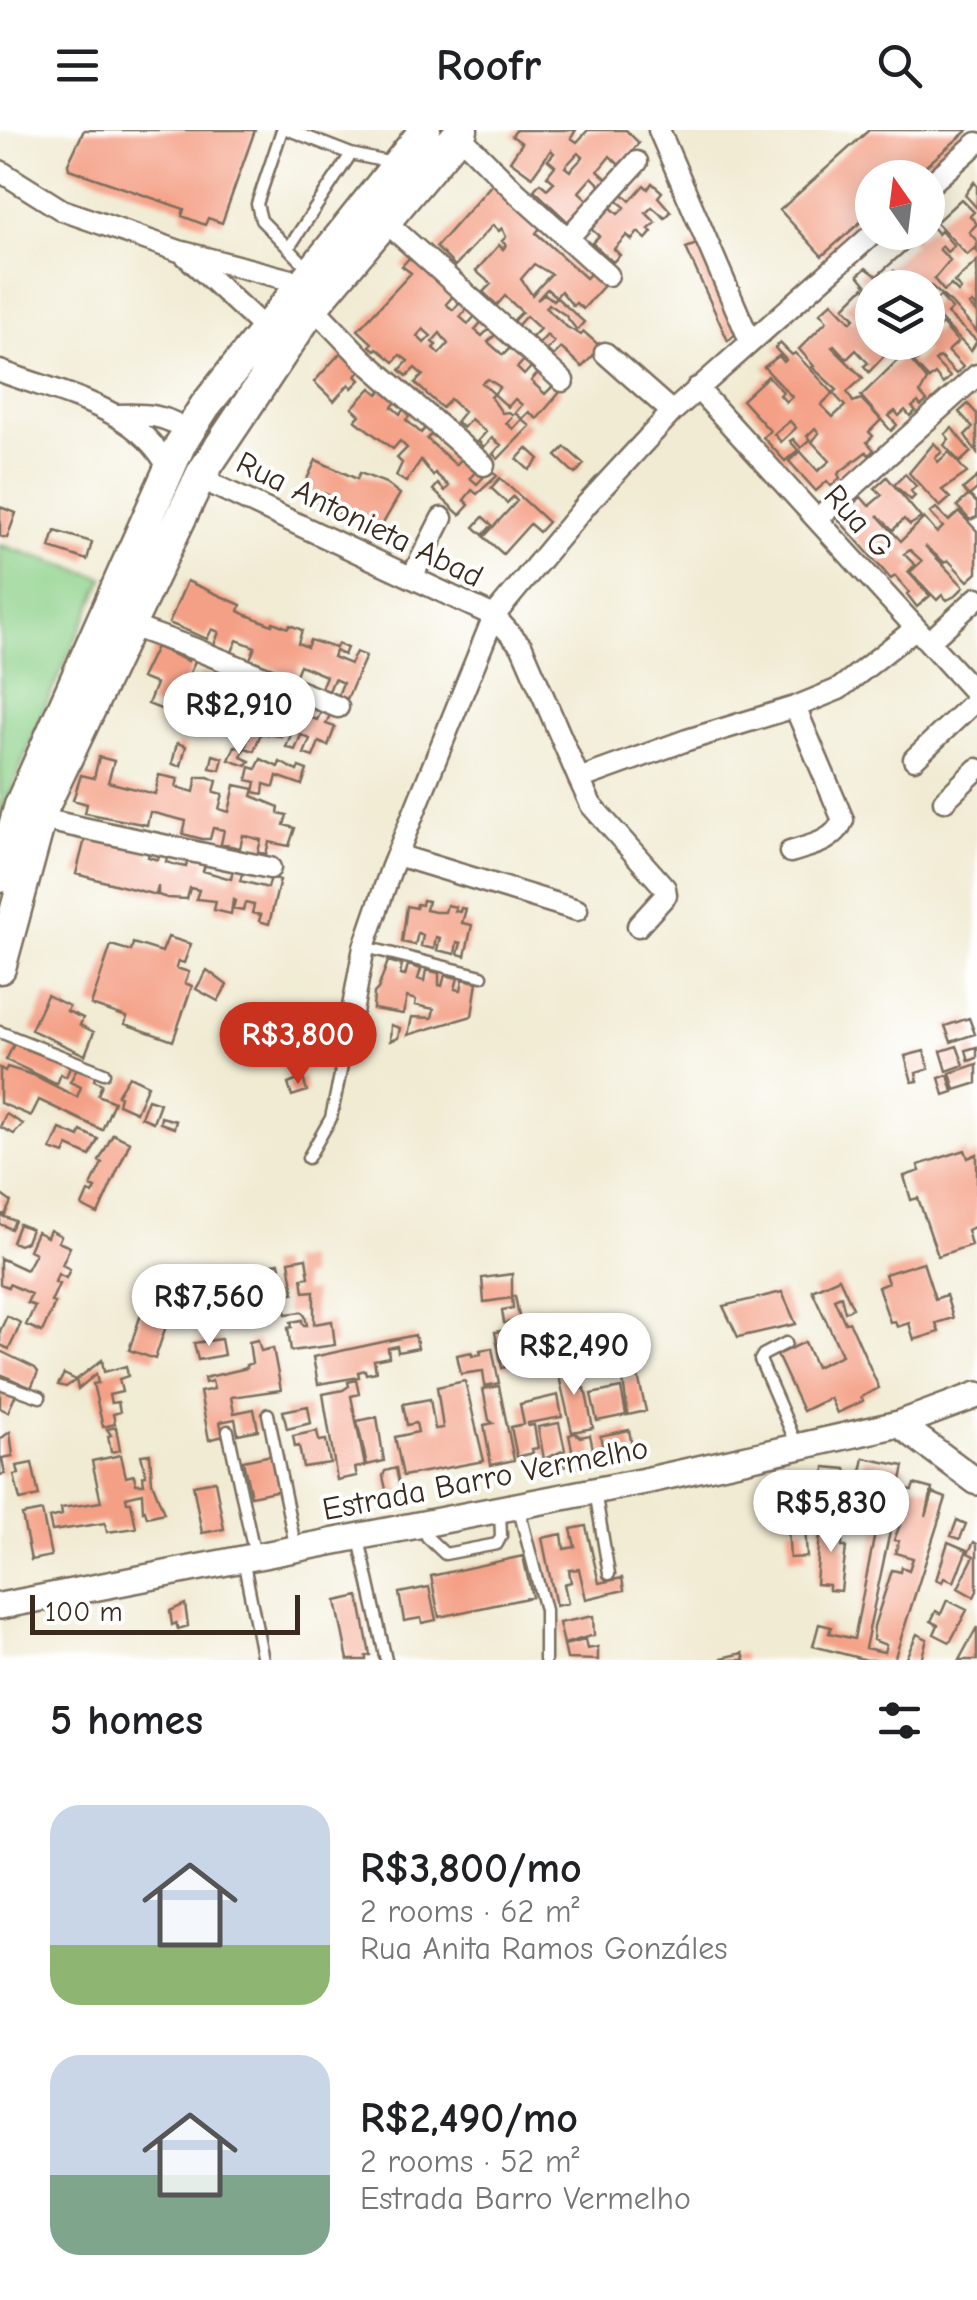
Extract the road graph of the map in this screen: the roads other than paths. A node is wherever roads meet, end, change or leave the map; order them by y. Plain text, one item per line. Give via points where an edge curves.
1 (282, 130) edge
2 (289, 130) edge
3 (425, 130) edge
4 (659, 130) edge
5 (461, 132) edge
6 (977, 143) edge
7 (351, 154) junction
8 (637, 162) dead end
9 (398, 165) junction
10 (0, 171) edge
11 (945, 171) edge
12 (387, 223) junction
13 (568, 238) junction
14 (290, 246) junction
15 (855, 250) edge
16 (180, 251) junction
17 (608, 275) dead end
18 (309, 287) junction
19 (265, 329) junction
20 (750, 342) junction
21 (605, 353) dead end
22 (0, 371) edge
23 (977, 375) edge
24 (562, 381) dead end
25 (697, 388) junction
26 (672, 412) junction
27 (118, 415) junction
28 (188, 433) junction
29 (484, 465) dead end
30 (169, 468) junction
31 (202, 473) junction
32 (185, 508) junction
33 (442, 518) dead end
34 (817, 520) junction
35 (412, 577) junction
36 (977, 598) edge
37 (494, 616) junction
38 (128, 625) junction
39 (923, 635) junction
40 (977, 697) edge
41 (338, 707) dead end
42 (794, 707) junction
43 (914, 759) dead end
44 (977, 770) edge
45 (579, 780) junction
46 (944, 800) dead end
47 (41, 818) junction
48 (790, 852) dead end
49 (396, 855) junction
50 (270, 868) dead end
51 (0, 877) edge
52 (577, 910) dead end
53 (638, 926) dead end
54 (364, 946) junction
55 (0, 968) edge
56 (482, 976) dead end
57 (0, 1032) edge
58 (344, 1056) joint
59 (104, 1074) dead end
60 (308, 1158) dead end
61 (786, 1344) dead end
62 (0, 1383) edge
63 (977, 1395) edge
64 (40, 1397) dead end
65 (268, 1414) dead end
66 (899, 1424) junction
67 (228, 1431) dead end
68 (798, 1446) junction
69 (977, 1482) edge
70 (595, 1490) junction
71 (509, 1507) junction
72 (358, 1536) junction
73 (296, 1548) junction
74 (249, 1557) junction
75 (609, 1574) dead end
76 (0, 1606) edge
77 (263, 1660) edge
78 (386, 1660) edge
79 (545, 1660) edge

1 - 14 lane via 257,204 261,220
2 - 7 lane
3 - 9 main road
4 - 20 street
5 - 12 main road
5 - 13 street
6 - 11 street
7 - 9 lane
7 - 14 lane
8 - 13 street
9 - 18 main road
10 - 16 street via 62,210
12 - 18 main road
12 - 24 street
13 - 17 street
14 - 18 lane
15 - 20 street
16 - 18 street
16 - 19 street
18 - 19 main road
18 - 29 street via 362,358
18 - 31 main road
19 - 28 main road
20 - 25 street
21 - 26 street
22 - 27 street
23 - 34 street
25 - 26 street
25 - 34 street, Rua G
26 - 37 street
27 - 28 street via 151,416
27 - 30 street via 156,445
28 - 30 main road
28 - 32 main road
30 - 51 main road via 20,806
31 - 32 main road
31 - 35 street, Rua Antonieta Abad via 216,486
32 - 38 main road
33 - 35 street
34 - 39 street, Rua G
35 - 37 street, Rua Antonieta Abad
36 - 39 street
37 - 45 street via 522,646
37 - 49 street
38 - 41 street
38 - 47 main road
39 - 40 street, Rua G
39 - 42 street
40 - 43 street
42 - 45 street
42 - 48 street via 843,820 830,839
44 - 46 street
45 - 53 street via 591,805 665,888 662,904
47 - 50 street
47 - 55 main road
49 - 52 street
49 - 54 street
54 - 56 lane
54 - 58 street
57 - 59 lane
58 - 60 lane via 331,1118
61 - 68 lane via 760,1360
62 - 64 lane
63 - 66 street, Estrada Barro Vermelho
65 - 73 lane
66 - 68 street, Estrada Barro Vermelho
66 - 69 street
67 - 74 lane
68 - 70 street, Estrada Barro Vermelho
70 - 71 street, Estrada Barro Vermelho
70 - 75 lane
71 - 72 street, Estrada Barro Vermelho
71 - 79 lane via 545,1610
72 - 73 street, Estrada Barro Vermelho
72 - 78 lane
73 - 74 street, Estrada Barro Vermelho
74 - 76 street, Estrada Barro Vermelho
74 - 77 lane

